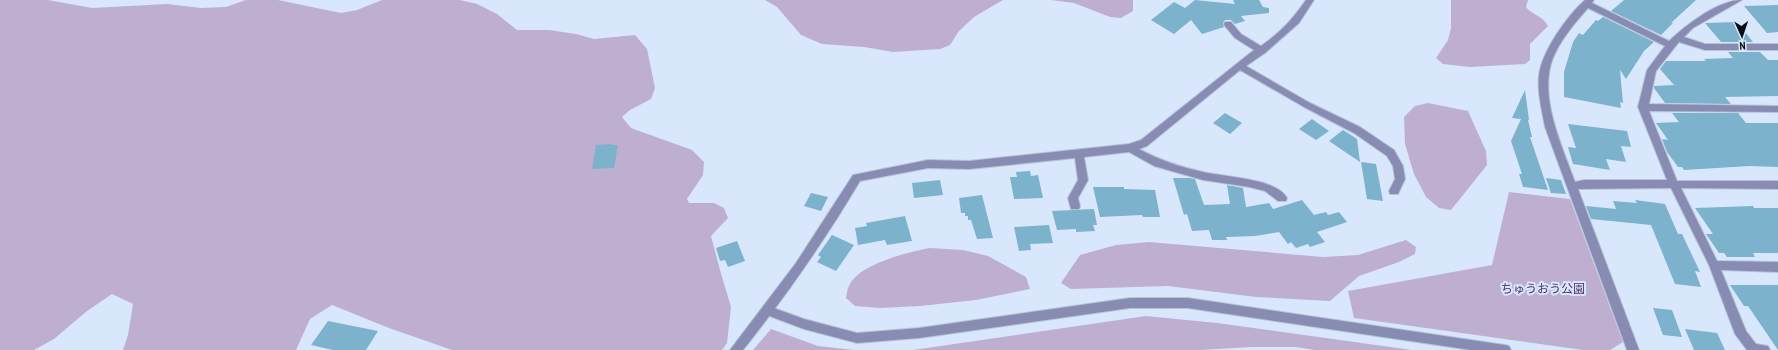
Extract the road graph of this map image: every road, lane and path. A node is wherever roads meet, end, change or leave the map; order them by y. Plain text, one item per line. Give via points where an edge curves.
1 (1310, 0) edge
2 (1738, 0) edge
3 (1588, 2) edge
4 (1228, 24) dead end
5 (1678, 38) junction
6 (1670, 45) junction
7 (1778, 47) edge
8 (1262, 51) junction
9 (1239, 66) junction
10 (1643, 107) junction
11 (1778, 109) edge
12 (1130, 148) junction
13 (1079, 153) junction
14 (1674, 185) junction
15 (1778, 185) edge
16 (1573, 186) junction
17 (1394, 191) dead end
18 (1282, 198) dead end
19 (1076, 206) dead end
20 (1714, 265) junction
21 (1778, 267) edge
22 (768, 311) junction
23 (736, 350) edge
24 (1505, 350) edge
25 (1633, 350) edge
26 (1764, 350) edge

1 - 8 street via 1296,21
2 - 5 street via 1690,26
3 - 6 street
3 - 16 street via 1558,39 1544,70 1544,97 1550,127
4 - 8 street via 1238,36
5 - 6 street
5 - 7 street via 1705,47
6 - 10 street via 1652,70
8 - 9 street
9 - 12 street via 1144,143
9 - 17 street via 1307,106 1357,130 1391,153 1398,166 1400,179
10 - 11 street
10 - 14 street
12 - 13 street
12 - 18 street via 1154,162 1203,176 1268,188
13 - 19 street via 1083,180 1073,198
13 - 22 street via 969,165 928,164 857,178 832,220
14 - 15 street
14 - 16 street
14 - 20 street
16 - 25 street
20 - 21 street
20 - 26 street via 1741,334 1753,349
22 - 23 street
22 - 24 street via 857,338 919,333 1130,303 1188,303

